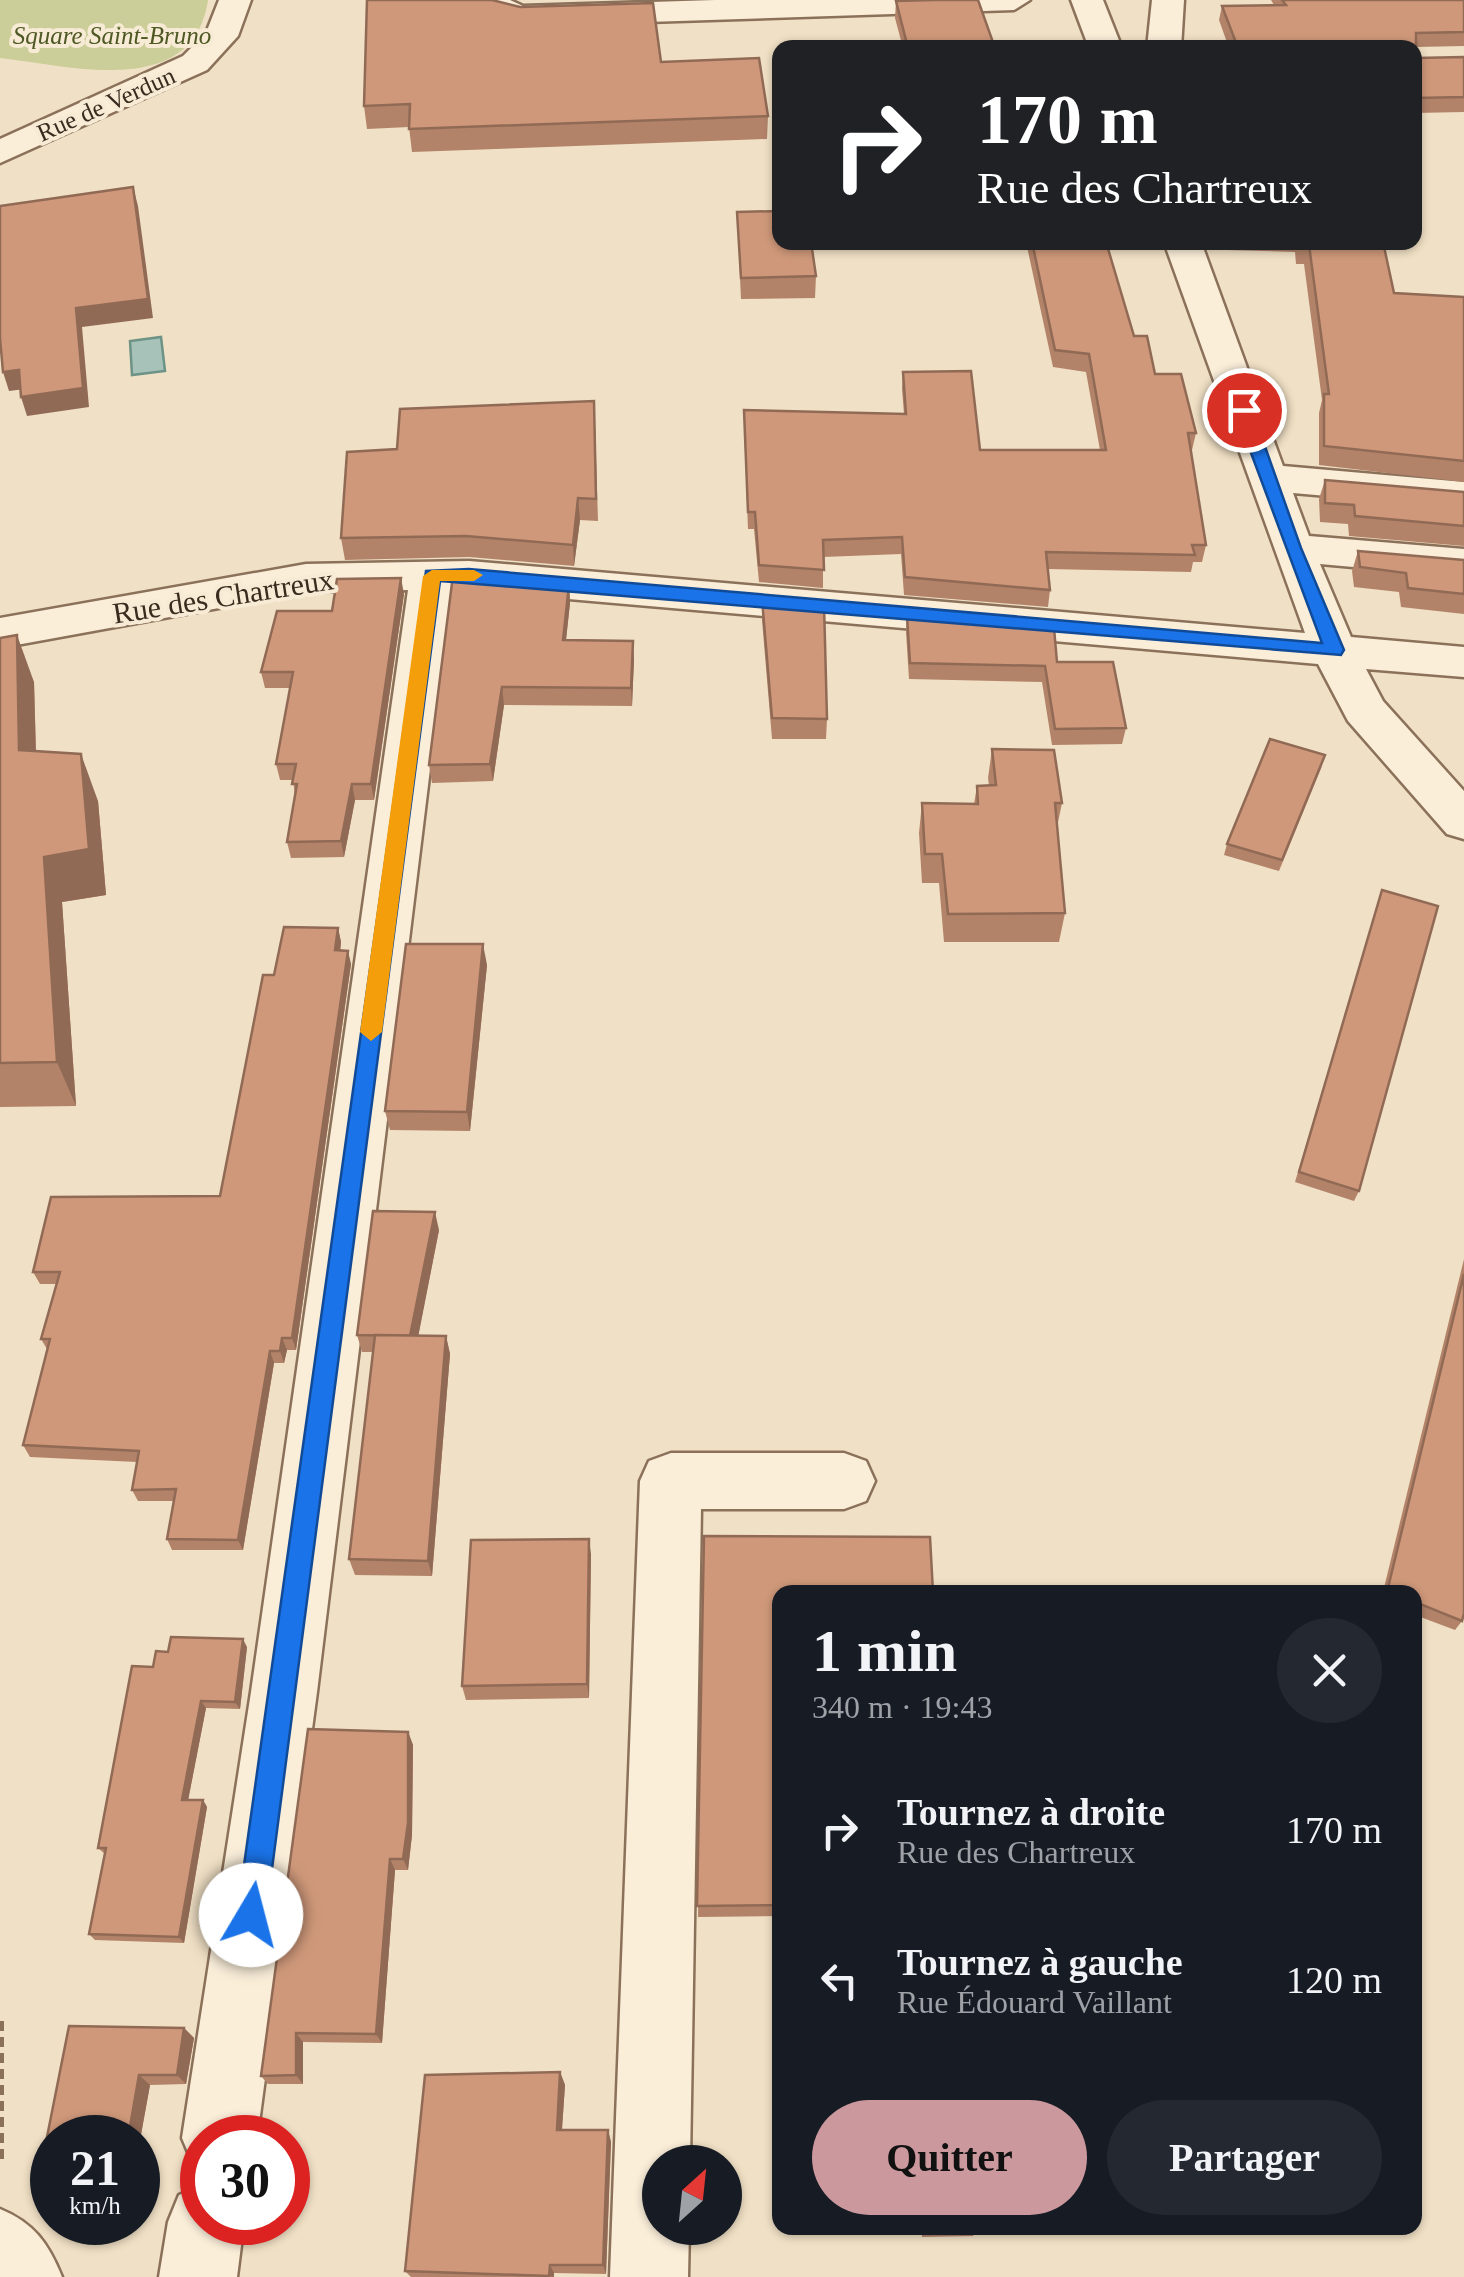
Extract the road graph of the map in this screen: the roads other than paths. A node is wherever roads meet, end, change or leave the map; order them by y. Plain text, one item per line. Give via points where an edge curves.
1 (234, 0) edge
2 (492, 0) edge
3 (1014, 0) edge
4 (1087, 0) edge
5 (1168, 0) edge
6 (1103, 40) edge
7 (1165, 40) edge
8 (0, 152) edge
9 (1185, 250) edge
10 (1268, 478) junction
11 (1464, 495) edge
12 (1292, 548) junction
13 (1464, 563) edge
14 (432, 576) junction
15 (0, 633) edge
16 (1334, 650) junction
17 (1464, 662) edge
18 (1464, 822) edge
19 (844, 1482) dead end
20 (222, 2115) edge
21 (203, 2245) edge
22 (198, 2277) edge
23 (649, 2277) edge

1 - 8 street, Rue de Verdun via 215,48 196,63
2 - 3 street via 522,16
4 - 6 street
5 - 7 street
9 - 10 street
10 - 11 street
10 - 12 street
12 - 13 street
12 - 16 street
14 - 15 street, Rue des Chartreux via 306,578
14 - 16 street, Rue des Chartreux
14 - 20 street
16 - 17 street, Rue des Chartreux
16 - 18 street via 1364,710
19 - 23 street via 671,1481
21 - 22 street

